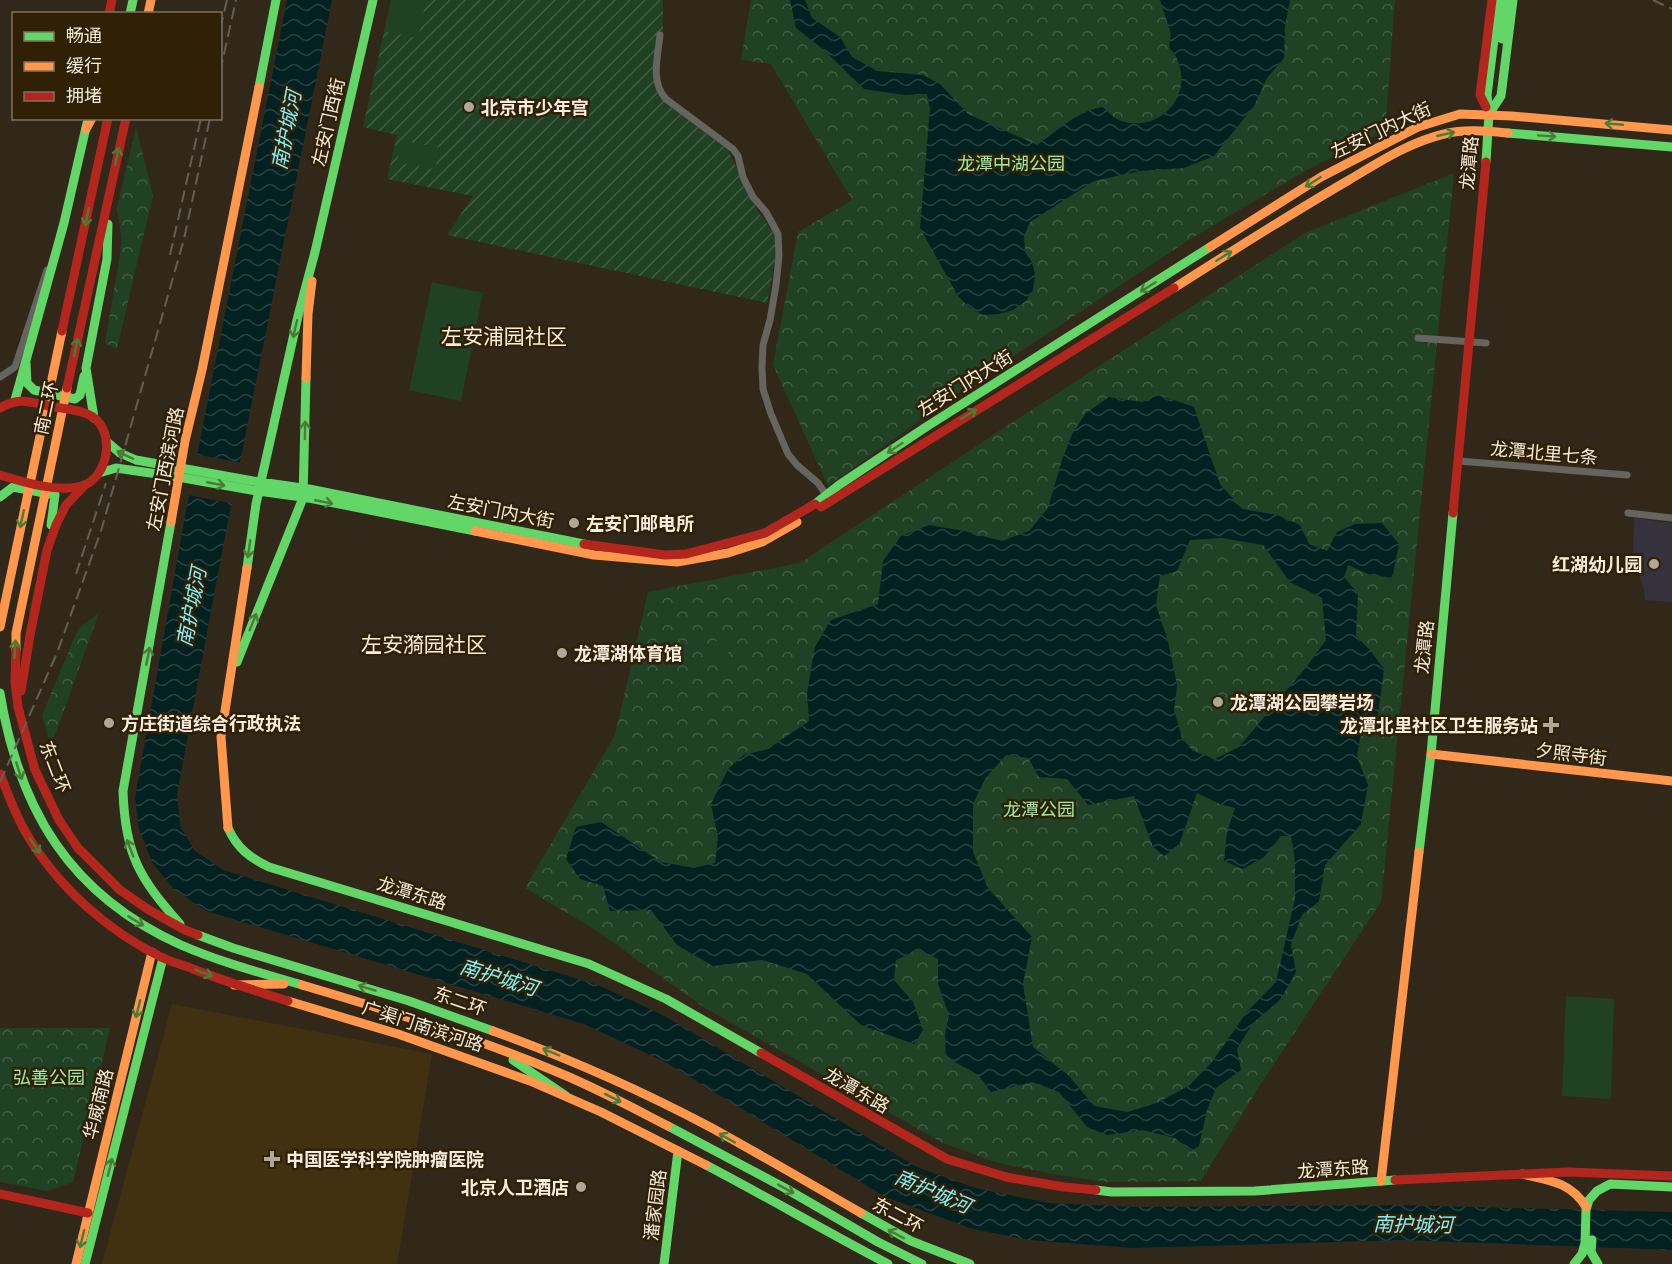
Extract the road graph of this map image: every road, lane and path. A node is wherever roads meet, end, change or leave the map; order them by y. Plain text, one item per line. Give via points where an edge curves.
1 (276, 0) edge
2 (373, 0) edge
3 (1492, 0) edge
4 (1500, 0) edge
5 (1506, 0) edge
6 (1513, 0) edge
7 (660, 35) dead end
8 (1489, 114) junction
9 (89, 120) edge
10 (108, 120) edge
11 (126, 120) edge
12 (1672, 130) edge
13 (1488, 131) junction
14 (1672, 147) edge
15 (109, 196) junction
16 (64, 223) junction
17 (315, 252) junction
18 (1419, 338) dead end
19 (1470, 342) junction
20 (1486, 343) dead end
21 (26, 363) junction
22 (86, 368) junction
23 (0, 377) edge
24 (15, 400) junction
25 (0, 408) edge
26 (94, 418) junction
27 (107, 442) junction
28 (1459, 461) junction
29 (99, 473) junction
30 (183, 473) junction
31 (0, 475) edge
32 (1627, 475) dead end
33 (13, 483) junction
34 (85, 485) junction
35 (259, 487) junction
36 (55, 491) junction
37 (303, 493) junction
38 (0, 497) edge
39 (829, 498) junction
40 (1628, 513) dead end
41 (1672, 518) edge
42 (47, 550) junction
43 (0, 627) edge
44 (231, 676) junction
45 (0, 693) edge
46 (18, 707) junction
47 (1431, 754) junction
48 (0, 774) edge
49 (1672, 781) edge
50 (185, 930) junction
51 (152, 952) junction
52 (163, 958) junction
53 (296, 984) junction
54 (234, 985) junction
55 (497, 1049) junction
56 (566, 1096) junction
57 (678, 1151) junction
58 (1522, 1174) junction
59 (1672, 1176) edge
60 (1382, 1182) junction
61 (1672, 1187) edge
62 (1672, 1191) edge
63 (0, 1194) edge
64 (1590, 1208) junction
65 (88, 1213) junction
66 (1588, 1251) junction
67 (76, 1264) edge
68 (85, 1264) edge
69 (664, 1264) edge
70 (888, 1264) edge
71 (922, 1264) edge
72 (970, 1264) edge
73 (1574, 1264) edge
74 (1598, 1264) edge

1 - 30 main road, 左安门西滨河路
2 - 17 main road, 左安门西街
3 - 8 main road, 龙潭路 via 1480,95
4 - 8 main road, 龙潭路 via 1487,95
5 - 8 main road, 龙潭路 via 1496,96
6 - 8 main road, 龙潭路 via 1501,96
7 - 39 street via 656,82 660,92 733,148 753,197 778,234 776,285 763,345 763,389 788,454
12 -> 8 main road, 左安门内大街
8 - 13 main road, 龙潭路
8 -> 39 main road, 左安门内大街 via 1460,114 1418,127 1321,177 935,421 839,485
9 - 16 main road
10 -> 43 main road, 南二环
15 -> 11 main road, 南二环
13 -> 14 main road, 左安门内大街
13 - 19 main road, 龙潭路
39 -> 13 main road, 左安门内大街 via 1368,169 1438,135
15 - 22 main road via 107,259
46 -> 15 main road, 南二环 via 14,657 20,605
16 - 21 main road
16 - 23 street via 15,367
17 -> 35 main road, 左安门西街
37 -> 17 main road, 左安门西街 via 308,314
18 - 19 street
19 - 20 street
19 - 28 main road, 龙潭路
21 - 22 main road via 27,383 34,390 75,399 80,395
21 - 24 main road
22 - 26 main road
24 - 25 main road
24 - 26 main road
26 - 27 main road via 102,425
27 - 29 main road
30 -> 27 main road via 127,458
28 - 32 street, 龙潭北里七条
28 - 47 main road, 龙潭路
29 - 30 main road via 116,468
29 - 34 main road
30 - 35 main road, 左安门内大街
50 -> 30 main road, 左安门西滨河路 via 153,894 138,867 127,840 123,814 123,790
31 - 33 main road
33 - 36 main road
33 - 38 main road
34 - 36 main road
34 - 42 main road via 66,505
35 - 37 main road, 左安门内大街
35 -> 44 main road, 龙潭东路
36 - 42 main road
37 - 39 main road, 左安门内大街 via 598,547 665,555 715,548 765,533
44 -> 37 main road, 龙潭东路 via 297,517
40 - 41 street
42 - 46 main road
44 - 60 main road, 龙潭东路 via 221,737 228,827 240,850 268,867 589,964 666,999 947,1159 1006,1177 1112,1192 1255,1191
45 -> 53 main road, 东二环 via 20,776 33,807 65,859 87,882 110,903 174,942
46 - 50 main road, 东二环 via 35,770 59,820 78,848 120,890
47 - 49 main road, 夕照寺街
47 - 60 main road, 龙潭路
48 -> 51 main road, 广渠门南滨河路 via 17,815 51,870 98,917
72 -> 50 main road, 东二环 via 910,1241 709,1127 543,1049
51 - 52 main road, 广渠门南滨河路
51 -> 65 main road, 华威南路
52 -> 54 main road, 广渠门南滨河路
68 -> 52 main road, 华威南路
53 - 54 main road
53 - 55 main road, 东二环
54 - 56 main road, 广渠门南滨河路 via 398,1034
55 - 56 main road
55 -> 71 main road, 东二环 via 609,1096 701,1142
56 - 57 main road, 广渠门南滨河路
57 - 69 main road, 潘家园路
57 - 70 main road, 广渠门南滨河路
58 - 59 main road, 龙潭东路
58 - 60 main road, 龙潭东路
58 - 64 main road via 1572,1190
61 - 64 main road via 1610,1184 1592,1195
62 - 64 main road via 1617,1190 1607,1193
63 - 65 main road
64 - 66 main road
65 -> 67 main road, 华威南路
66 - 73 main road
66 - 74 main road

